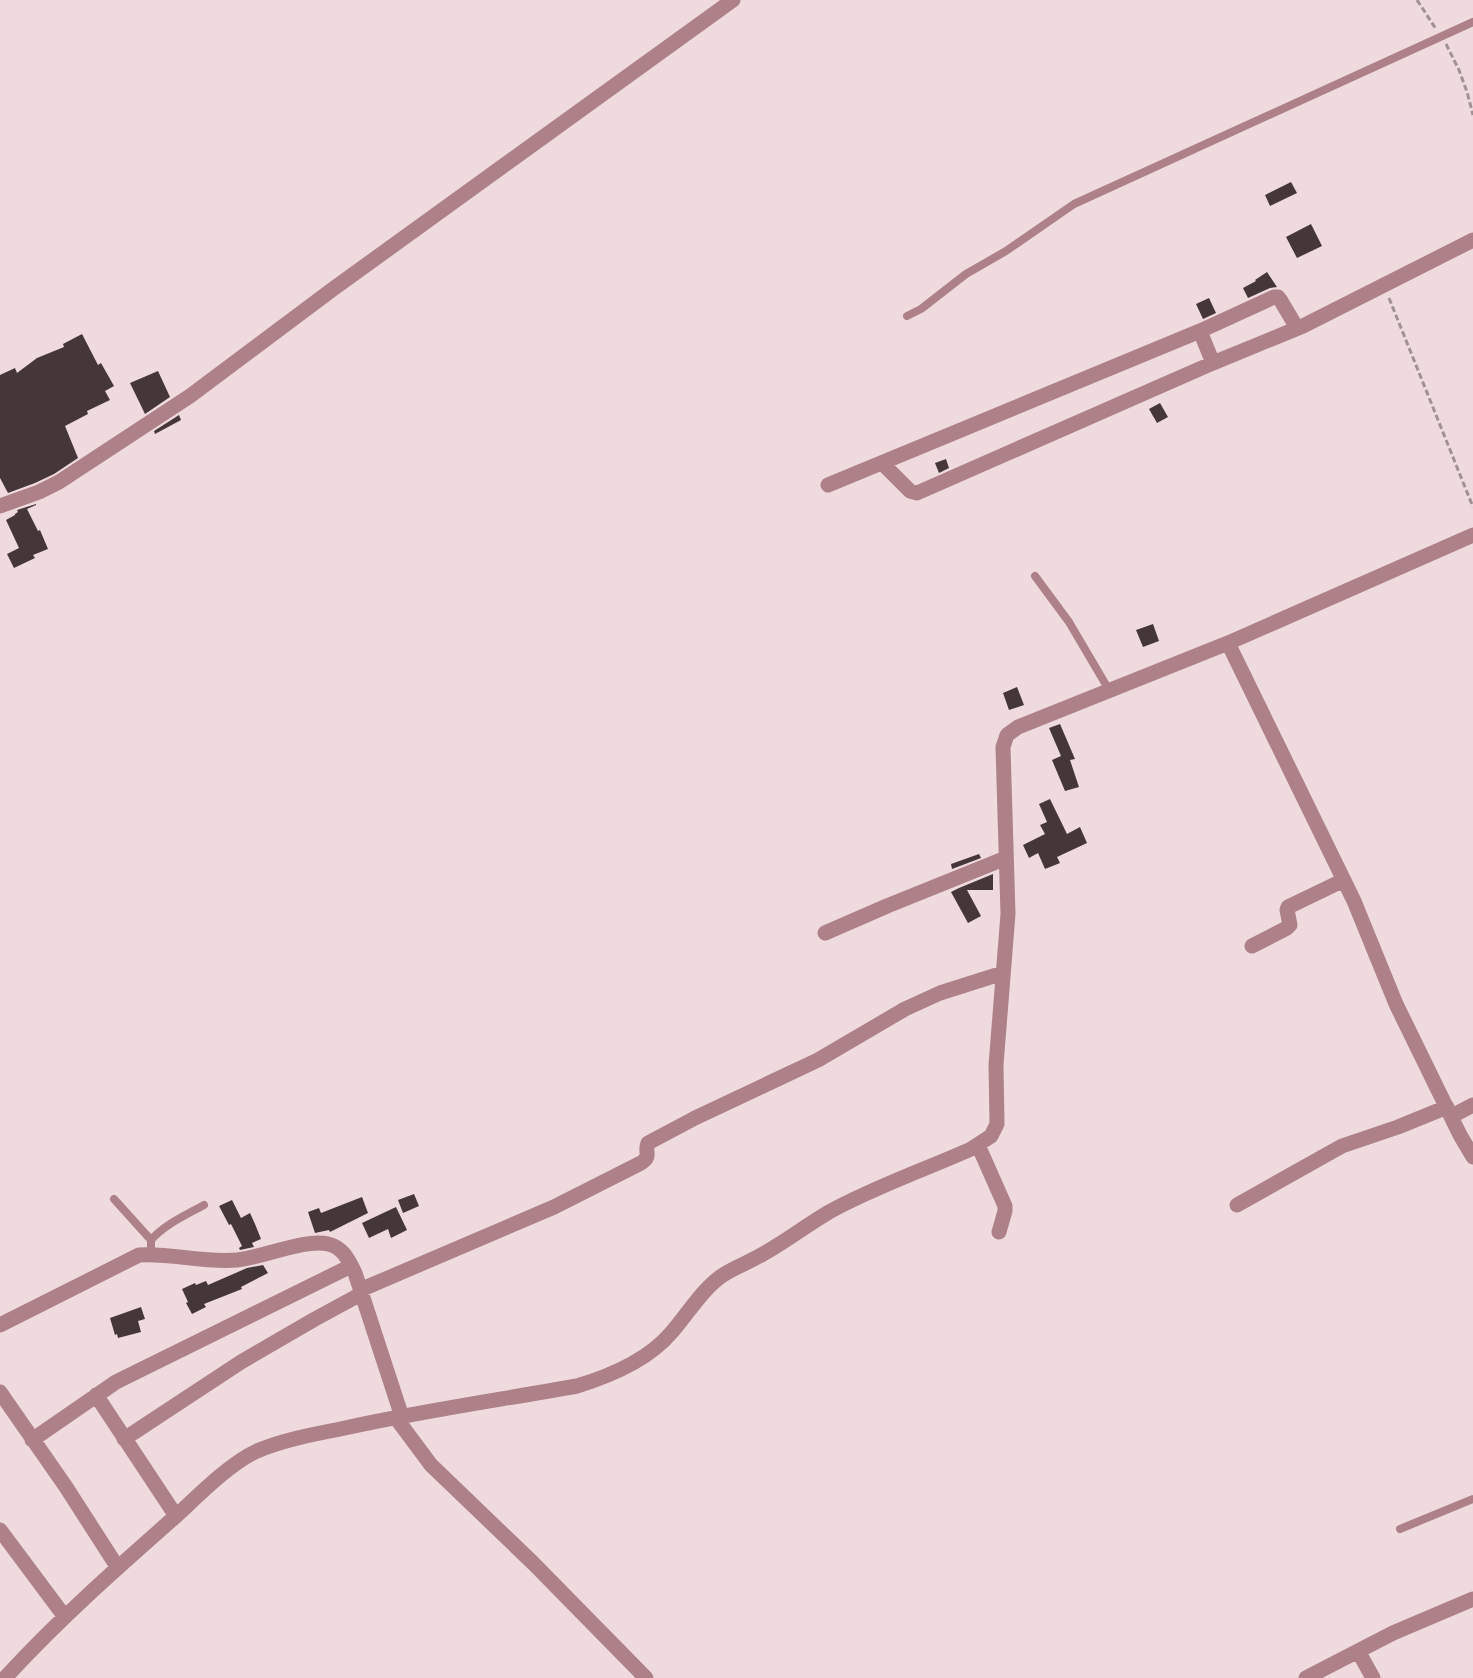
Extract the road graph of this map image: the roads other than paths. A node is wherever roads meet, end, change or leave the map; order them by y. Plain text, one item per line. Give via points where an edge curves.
1 (733, 0) edge
2 (1473, 22) edge
3 (1473, 240) edge
4 (907, 316) dead end
5 (1297, 328) junction
6 (1200, 332) junction
7 (1213, 363) junction
8 (882, 463) junction
9 (828, 485) dead end
10 (0, 506) edge
11 (1473, 536) edge
12 (1035, 576) dead end
13 (1228, 643) junction
14 (1109, 690) junction
15 (1006, 858) junction
16 (1344, 880) junction
17 (825, 933) dead end
18 (1252, 946) dead end
19 (1003, 973) junction
20 (1473, 1105) edge
21 (1449, 1112) junction
22 (978, 1145) junction
23 (1473, 1157) edge
24 (114, 1199) dead end
25 (204, 1205) dead end
26 (1236, 1205) dead end
27 (999, 1232) dead end
28 (151, 1247) junction
29 (351, 1266) junction
30 (361, 1292) junction
31 (0, 1325) edge
32 (0, 1392) edge
33 (96, 1395) junction
34 (399, 1417) junction
35 (124, 1438) junction
36 (32, 1440) junction
37 (1473, 1499) edge
38 (176, 1515) junction
39 (1400, 1529) dead end
40 (0, 1530) edge
41 (118, 1568) junction
42 (1473, 1599) edge
43 (65, 1617) junction
44 (1358, 1651) junction
45 (5, 1678) edge
46 (646, 1678) edge
47 (1306, 1678) edge
48 (1373, 1678) edge

1 - 10 street via 190,396 59,482
2 - 4 lane via 1074,204
3 - 5 street
5 - 6 street via 1281,301 1274,297
5 - 7 street
6 - 7 street
6 - 8 street
7 - 8 street via 918,493 910,491
8 - 9 street
11 - 13 street
12 - 14 lane via 1069,622
13 - 14 street
13 - 16 street
14 - 15 street via 1007,735 1002,747
15 - 17 street
15 - 19 street via 1008,914
16 - 18 street via 1288,907 1290,925
16 - 21 street via 1396,1004
19 - 22 street via 996,1065 997,1124 991,1136
19 - 30 street via 927,999 818,1060 648,1143 648,1156 641,1163 554,1207
20 - 21 street
21 - 23 street
21 - 26 street via 1342,1146
22 - 27 street via 1005,1206
22 - 34 street via 828,1213 724,1274 660,1344 605,1378
24 - 28 lane
25 - 28 lane via 156,1235
28 - 29 street via 220,1261 318,1243 340,1249
28 - 31 street
29 - 30 street
29 - 33 street
30 - 34 street
30 - 35 street via 241,1362
32 - 36 street
33 - 35 street
33 - 36 street
34 - 38 street via 279,1443 255,1452
34 - 46 street via 431,1465
35 - 38 street
36 - 41 street
37 - 39 lane
38 - 41 street
40 - 43 street
41 - 43 street
42 - 44 street
43 - 45 street
44 - 47 street
44 - 48 street

